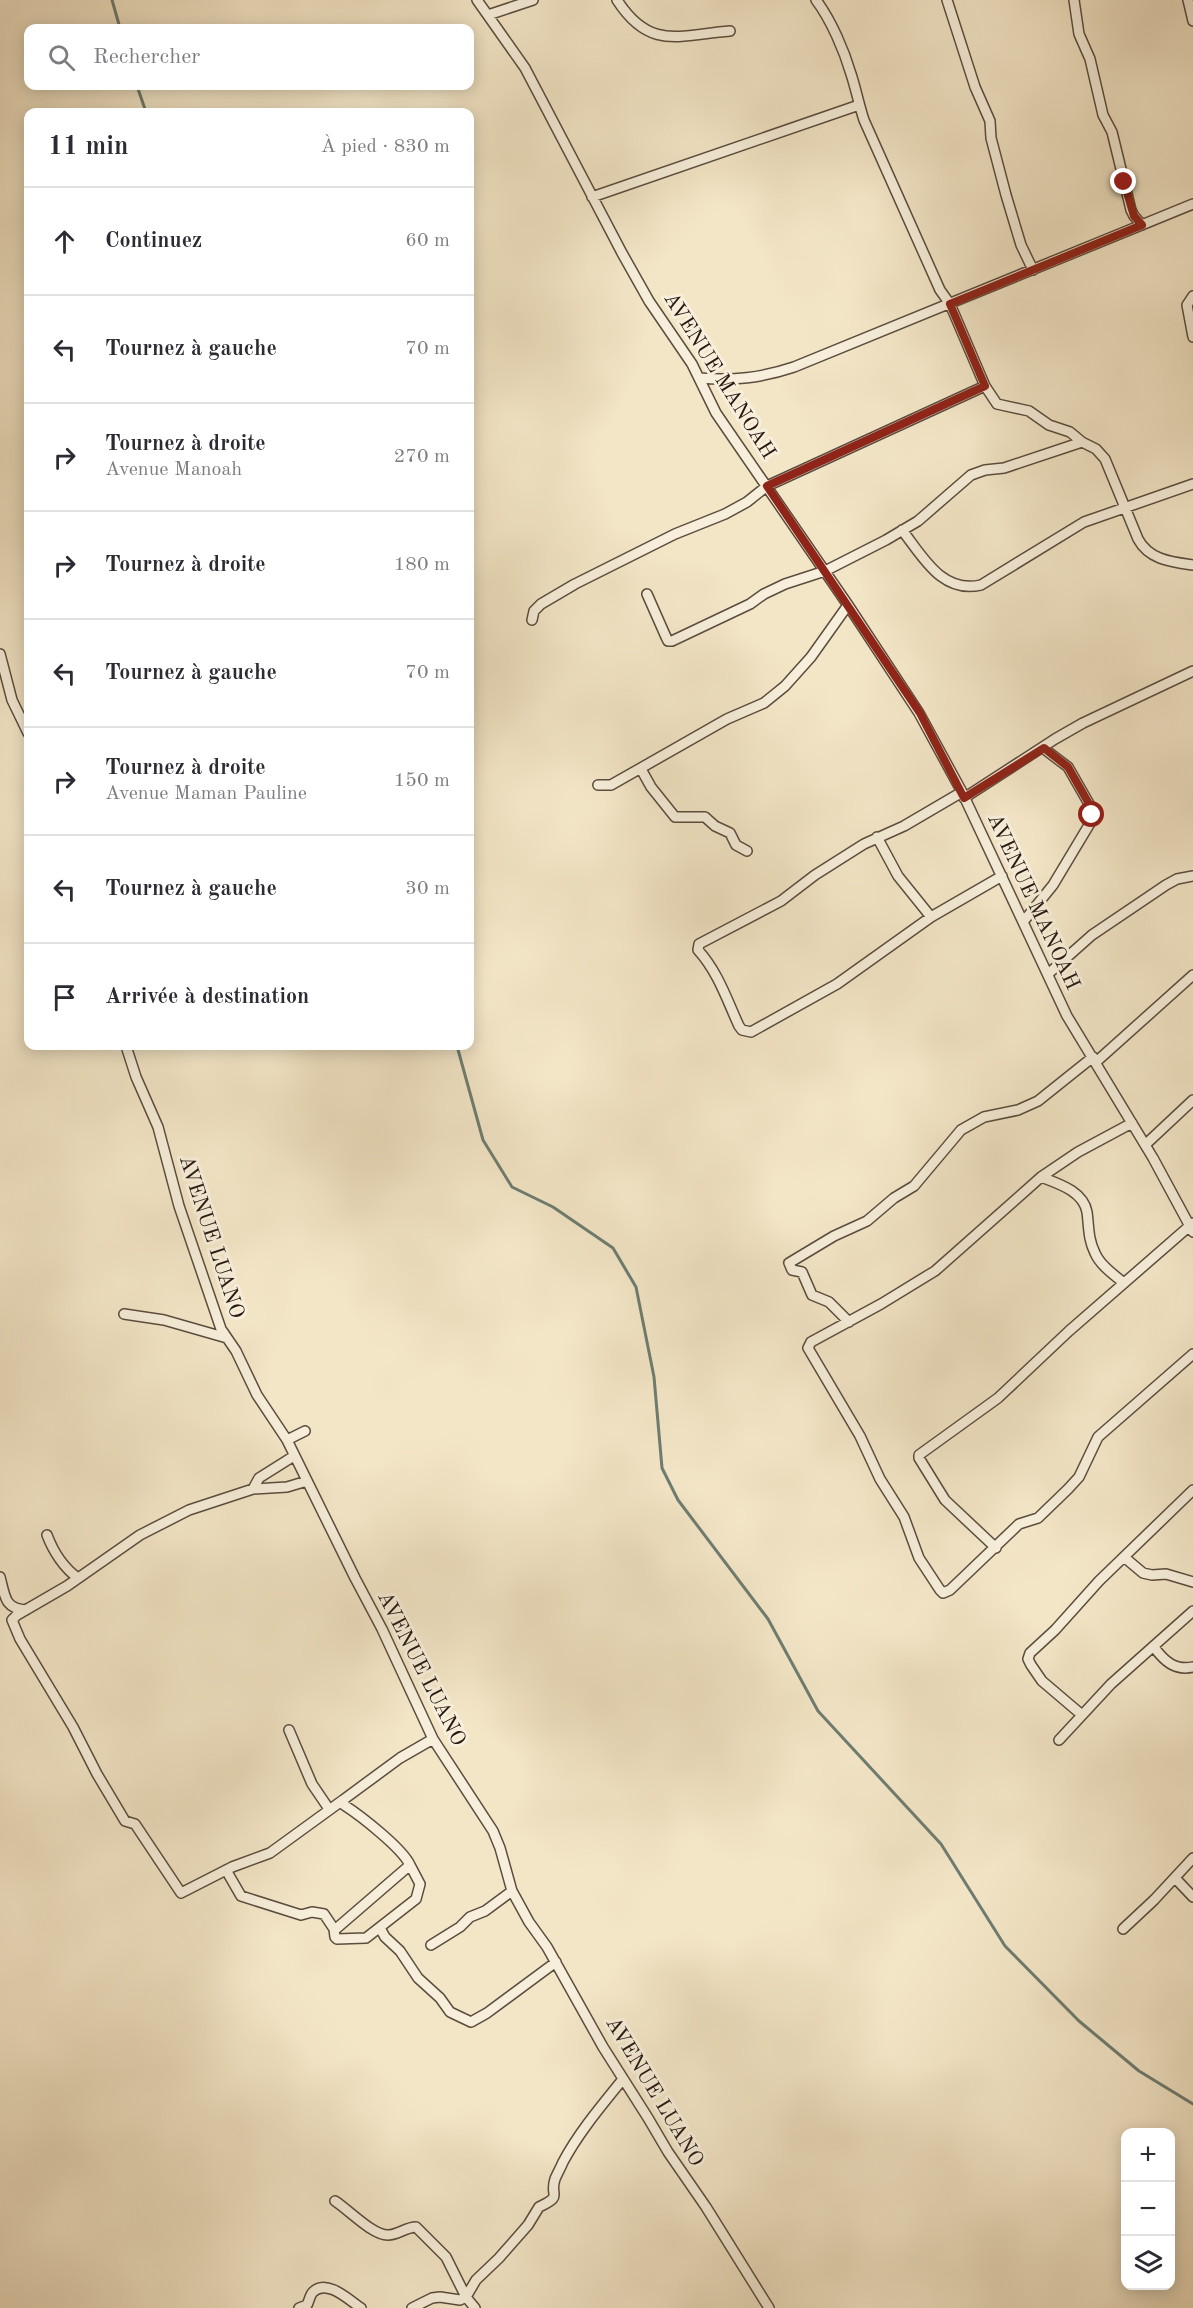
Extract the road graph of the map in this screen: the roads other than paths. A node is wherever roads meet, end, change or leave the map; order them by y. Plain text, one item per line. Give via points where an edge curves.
1 (533, 0) edge
2 (617, 0) edge
3 (816, 0) edge
4 (947, 0) edge
5 (1074, 0) edge
6 (1188, 0) edge
7 (483, 7) edge
8 (1193, 21) edge
9 (730, 31) dead end
10 (859, 105) junction
11 (592, 197) junction
12 (1193, 204) edge
13 (1142, 225) junction
14 (1033, 270) junction
15 (1193, 296) edge
16 (950, 304) junction
17 (1193, 337) edge
18 (699, 378) junction
19 (985, 386) junction
20 (1082, 442) junction
21 (1193, 484) edge
22 (767, 486) junction
23 (1127, 508) junction
24 (902, 530) junction
25 (1193, 565) edge
26 (825, 571) junction
27 (647, 594) dead end
28 (849, 604) junction
29 (532, 620) dead end
30 (0, 654) edge
31 (1193, 671) edge
32 (24, 725) edge
33 (1044, 748) junction
34 (641, 770) junction
35 (598, 785) dead end
36 (963, 795) junction
37 (877, 837) junction
38 (747, 851) dead end
39 (1002, 876) junction
40 (1193, 876) edge
41 (931, 917) junction
42 (1023, 922) junction
43 (1048, 974) junction
44 (1193, 975) edge
45 (127, 1050) edge
46 (1094, 1059) junction
47 (1193, 1100) edge
48 (1132, 1123) junction
49 (1145, 1145) junction
50 (1041, 1177) junction
51 (1192, 1227) edge
52 (1124, 1283) junction
53 (124, 1314) dead end
54 (849, 1322) junction
55 (227, 1338) junction
56 (1193, 1354) edge
57 (305, 1431) dead end
58 (287, 1440) junction
59 (294, 1456) junction
60 (307, 1481) junction
61 (253, 1489) junction
62 (1193, 1490) edge
63 (47, 1535) dead end
64 (996, 1548) junction
65 (1124, 1557) junction
66 (0, 1577) edge
67 (78, 1578) junction
68 (1193, 1582) edge
69 (26, 1610) junction
70 (1193, 1611) edge
71 (1154, 1647) junction
72 (1193, 1667) edge
73 (1082, 1715) junction
74 (289, 1730) dead end
75 (433, 1739) junction
76 (1059, 1740) dead end
77 (343, 1800) junction
78 (329, 1809) junction
79 (1193, 1858) edge
80 (410, 1865) junction
81 (226, 1870) junction
82 (1174, 1878) junction
83 (512, 1891) junction
84 (1193, 1896) edge
85 (380, 1928) junction
86 (334, 1929) junction
87 (1123, 1929) dead end
88 (431, 1945) dead end
89 (556, 1962) junction
90 (623, 2079) junction
91 (335, 2200) dead end
92 (466, 2296) junction
93 (299, 2308) edge
94 (361, 2308) edge
95 (412, 2308) edge
96 (475, 2308) edge
97 (769, 2308) edge

1 - 7 street
2 - 9 street via 637,25 658,35 682,38
3 - 10 street via 839,43
4 - 14 street via 990,121 1006,195
5 - 13 street via 1079,34 1090,59 1103,115 1112,132 1131,210
6 - 8 street
7 - 11 street, AVENUE MANOAH via 525,69
10 - 11 street
10 - 16 street via 940,290
11 - 18 street, AVENUE MANOAH via 649,301
12 - 13 street
13 - 14 street
14 - 16 street
15 - 17 street via 1187,305
16 - 18 street via 772,374 727,381
16 - 19 street
18 - 22 street, AVENUE MANOAH via 716,413
19 - 20 street via 997,404 1029,411
19 - 22 street
20 - 23 street via 1102,454
20 - 24 street via 970,475 918,521
21 - 23 street
22 - 26 street, AVENUE MANOAH
22 - 29 street via 725,514 675,534 575,584 541,604
23 - 24 street via 1084,522 981,585 964,588 930,567
23 - 25 street via 1146,552
24 - 26 street
26 - 27 street via 785,584 670,641
26 - 28 street, AVENUE MANOAH
28 - 34 street via 816,652 771,698
28 - 36 street, AVENUE MANOAH via 920,713
30 - 32 street via 12,700
31 - 33 street via 1108,710
33 - 36 street
33 - 42 street via 1068,767 1092,809 1092,820 1053,885
34 - 35 street via 611,784
34 - 38 street via 675,817 705,817 730,833 736,845
36 - 37 street
36 - 39 street, AVENUE MANOAH
37 - 41 street via 898,876
37 - 41 street via 830,865 781,902 698,946 719,980 739,1026 746,1032 757,1030 837,984
39 - 41 street
39 - 42 street, AVENUE MANOAH
40 - 43 street via 1166,885 1092,935
42 - 43 street, AVENUE MANOAH
43 - 46 street, AVENUE MANOAH
44 - 46 street
45 - 55 street, AVENUE LUANO via 158,1127 179,1206
46 - 48 street, AVENUE MANOAH
46 - 54 street via 1038,1101 984,1117 961,1130 914,1186 867,1221 789,1263 792,1270 802,1272 812,1295 829,1302
47 - 49 street
48 - 49 street, AVENUE MANOAH
48 - 50 street
49 - 51 street, AVENUE MANOAH
50 - 52 street via 1066,1186 1084,1201 1088,1237 1096,1256
50 - 54 street via 935,1271
51 - 52 street
52 - 64 street via 998,1398 919,1455 945,1500
53 - 55 street via 164,1320
54 - 64 street via 811,1342 808,1348 904,1517 924,1567 943,1593
55 - 58 street, AVENUE LUANO via 257,1395
56 - 64 street via 1098,1437 1079,1477 1068,1489 1038,1518 1019,1524
57 - 58 street
58 - 59 street, AVENUE LUANO
59 - 60 street, AVENUE LUANO
59 - 61 street via 259,1478
60 - 61 street via 287,1487
60 - 75 street, AVENUE LUANO
61 - 67 street via 205,1504 152,1528
62 - 65 street
63 - 67 street via 52,1549
65 - 68 street via 1143,1573 1166,1574
65 - 73 street via 1028,1659 1042,1681
66 - 69 street via 10,1605
67 - 69 street
69 - 81 street via 12,1620 15,1630 125,1821 135,1824 182,1893
70 - 71 street
71 - 72 street via 1174,1666
71 - 73 street
73 - 76 street
74 - 78 street via 312,1784
75 - 77 street
75 - 83 street, AVENUE LUANO via 493,1831
77 - 78 street
77 - 80 street
78 - 81 street via 270,1853
79 - 82 street
80 - 85 street via 420,1884 416,1899
80 - 86 street
81 - 86 street via 241,1896 301,1915 324,1914
82 - 84 street
82 - 87 street
83 - 88 street
83 - 89 street, AVENUE LUANO
85 - 86 street via 366,1938 341,1940 335,1937
85 - 89 street via 418,1978 450,2012 466,2021 478,2019
89 - 90 street, AVENUE LUANO
90 - 92 street via 564,2162 555,2179 553,2198 539,2207
90 - 97 street, AVENUE LUANO
91 - 92 street via 382,2234 416,2227 446,2257
92 - 95 street via 460,2300 432,2298
92 - 96 street
93 - 94 street via 307,2305 317,2289 326,2288

